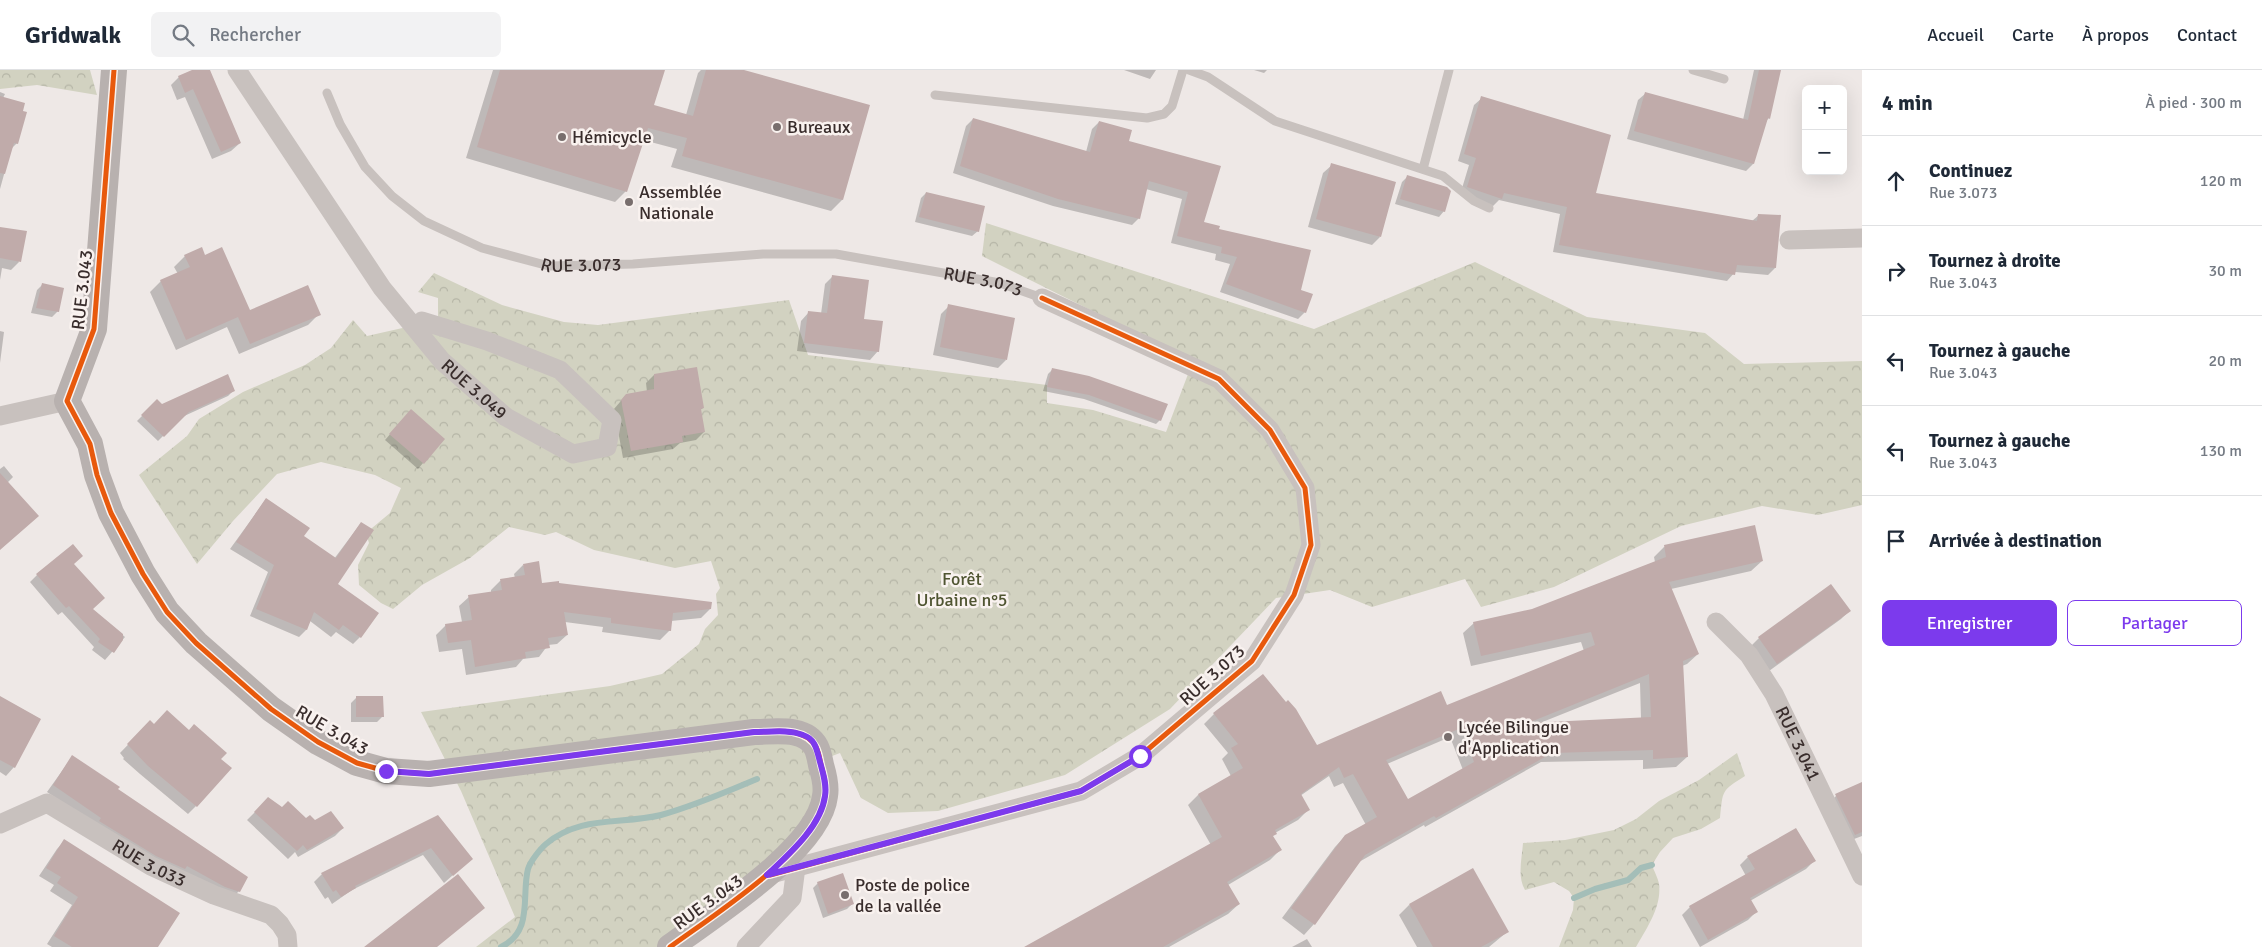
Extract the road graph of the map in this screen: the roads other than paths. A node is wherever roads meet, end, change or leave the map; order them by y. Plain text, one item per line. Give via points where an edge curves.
1 (114, 70) edge
2 (236, 70) edge
3 (1183, 70) edge
4 (1189, 70) edge
5 (1449, 70) edge
6 (1693, 70) edge
7 (1724, 80) dead end
8 (327, 93) dead end
9 (935, 95) dead end
10 (1423, 169) junction
11 (1489, 208) dead end
12 (1862, 238) edge
13 (1789, 240) dead end
14 (1042, 298) joint
15 (422, 321) dead end
16 (67, 401) junction
17 (0, 416) edge
18 (1716, 622) dead end
19 (0, 824) edge
20 (796, 867) junction
21 (767, 875) junction
22 (1862, 876) edge
23 (288, 947) edge
24 (670, 947) edge
25 (746, 947) edge

1 - 16 street, RUE 3.043 via 94,329
2 - 15 street, RUE 3.049 via 382,288 442,361 506,417 574,454 607,447 612,420 560,370 487,341
3 - 9 lane via 1172,106 1164,114 1147,118
4 - 10 lane via 1208,77 1275,121
5 - 10 lane
6 - 7 lane
8 - 14 lane, RUE 3.073 via 340,124 365,167 392,196 424,220 482,248 549,266 633,264 763,254 836,254 1000,283
10 - 11 lane via 1443,176 1474,201
12 - 13 street
14 - 20 street, RUE 3.073 via 1219,379 1270,430 1304,488 1311,545 1294,595 1252,662 1140,756 1081,791
16 - 17 street
16 - 21 street, RUE 3.043 via 90,444 111,513 143,574 168,612 196,643 271,709 318,742 357,763 386,771 429,774 754,732 805,735 818,749 825,796 820,812 802,842
18 - 22 street, RUE 3.041 via 1749,655 1774,694
19 - 23 street, RUE 3.033 via 47,803 151,866 214,895 271,915 287,935
20 - 21 street, RUE 3.073
20 - 25 street via 792,898
21 - 24 street, RUE 3.043

